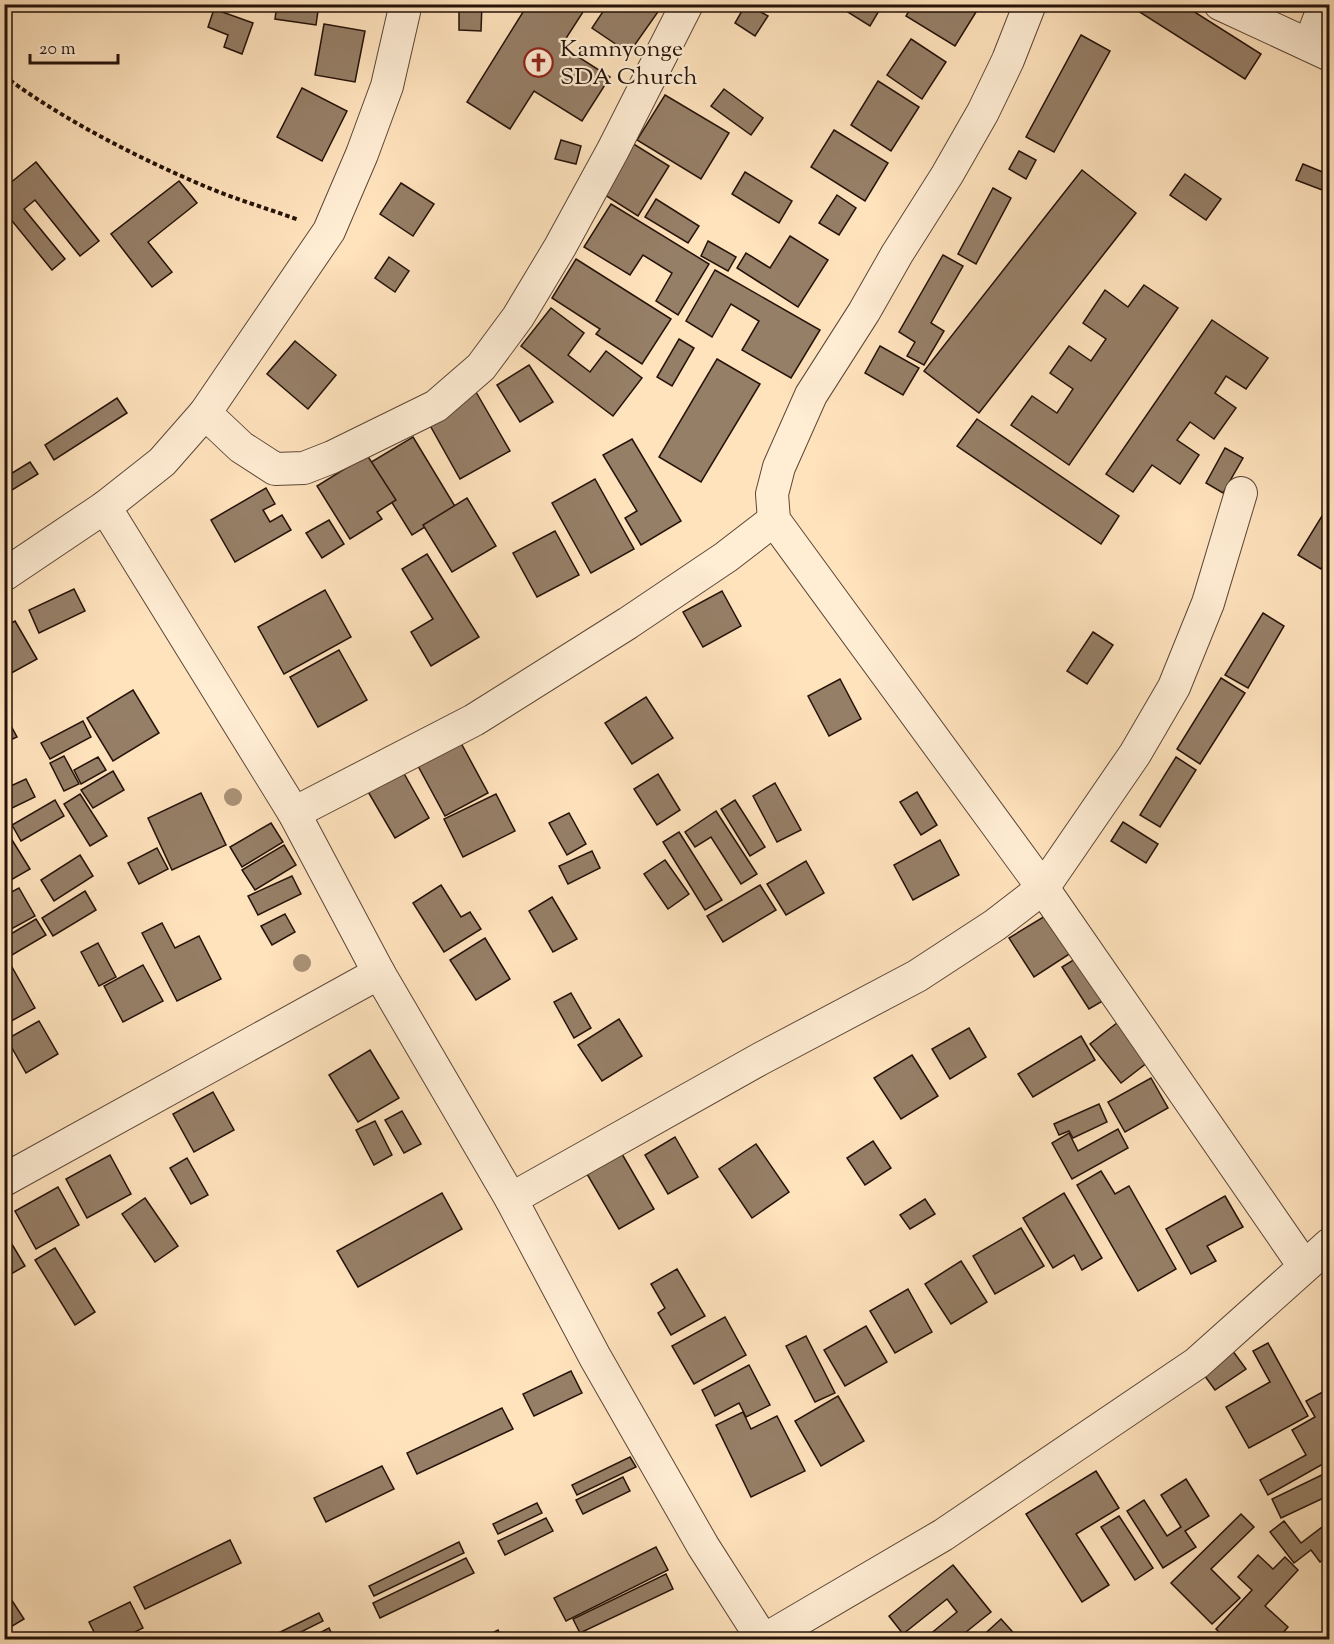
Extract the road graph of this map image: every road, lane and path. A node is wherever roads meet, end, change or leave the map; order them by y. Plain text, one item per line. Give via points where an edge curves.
1 (405, 4) edge
2 (687, 4) edge
3 (1029, 4) edge
4 (1220, 4) edge
5 (1324, 4) edge
6 (1319, 50) edge
7 (4, 76) edge
8 (329, 231) junction
9 (205, 413) junction
10 (1241, 493) dead end
11 (105, 507) junction
12 (774, 520) junction
13 (4, 575) edge
14 (294, 813) junction
15 (1044, 888) junction
16 (379, 972) junction
17 (4, 1180) edge
18 (511, 1199) junction
19 (1329, 1244) edge
20 (1304, 1266) junction
21 (763, 1640) edge

1 - 8 street via 387,86
2 - 9 street via 613,150 518,317 481,367 436,406 304,468 275,469 241,447
3 - 12 street via 1008,60 978,121 811,396 779,467 772,494
4 - 6 street
5 - 6 street
7 - 8 path via 76,123 135,154 209,188
8 - 9 street
9 - 11 street via 162,462
10 - 15 street via 1208,603 1174,687 1135,754
11 - 13 street
11 - 14 street
12 - 14 street via 628,623 474,720
12 - 15 street
14 - 16 street
15 - 18 street via 917,976
15 - 20 street
16 - 17 street
16 - 18 street
18 - 21 street via 702,1546
19 - 20 street
20 - 21 street via 1197,1363 943,1535

